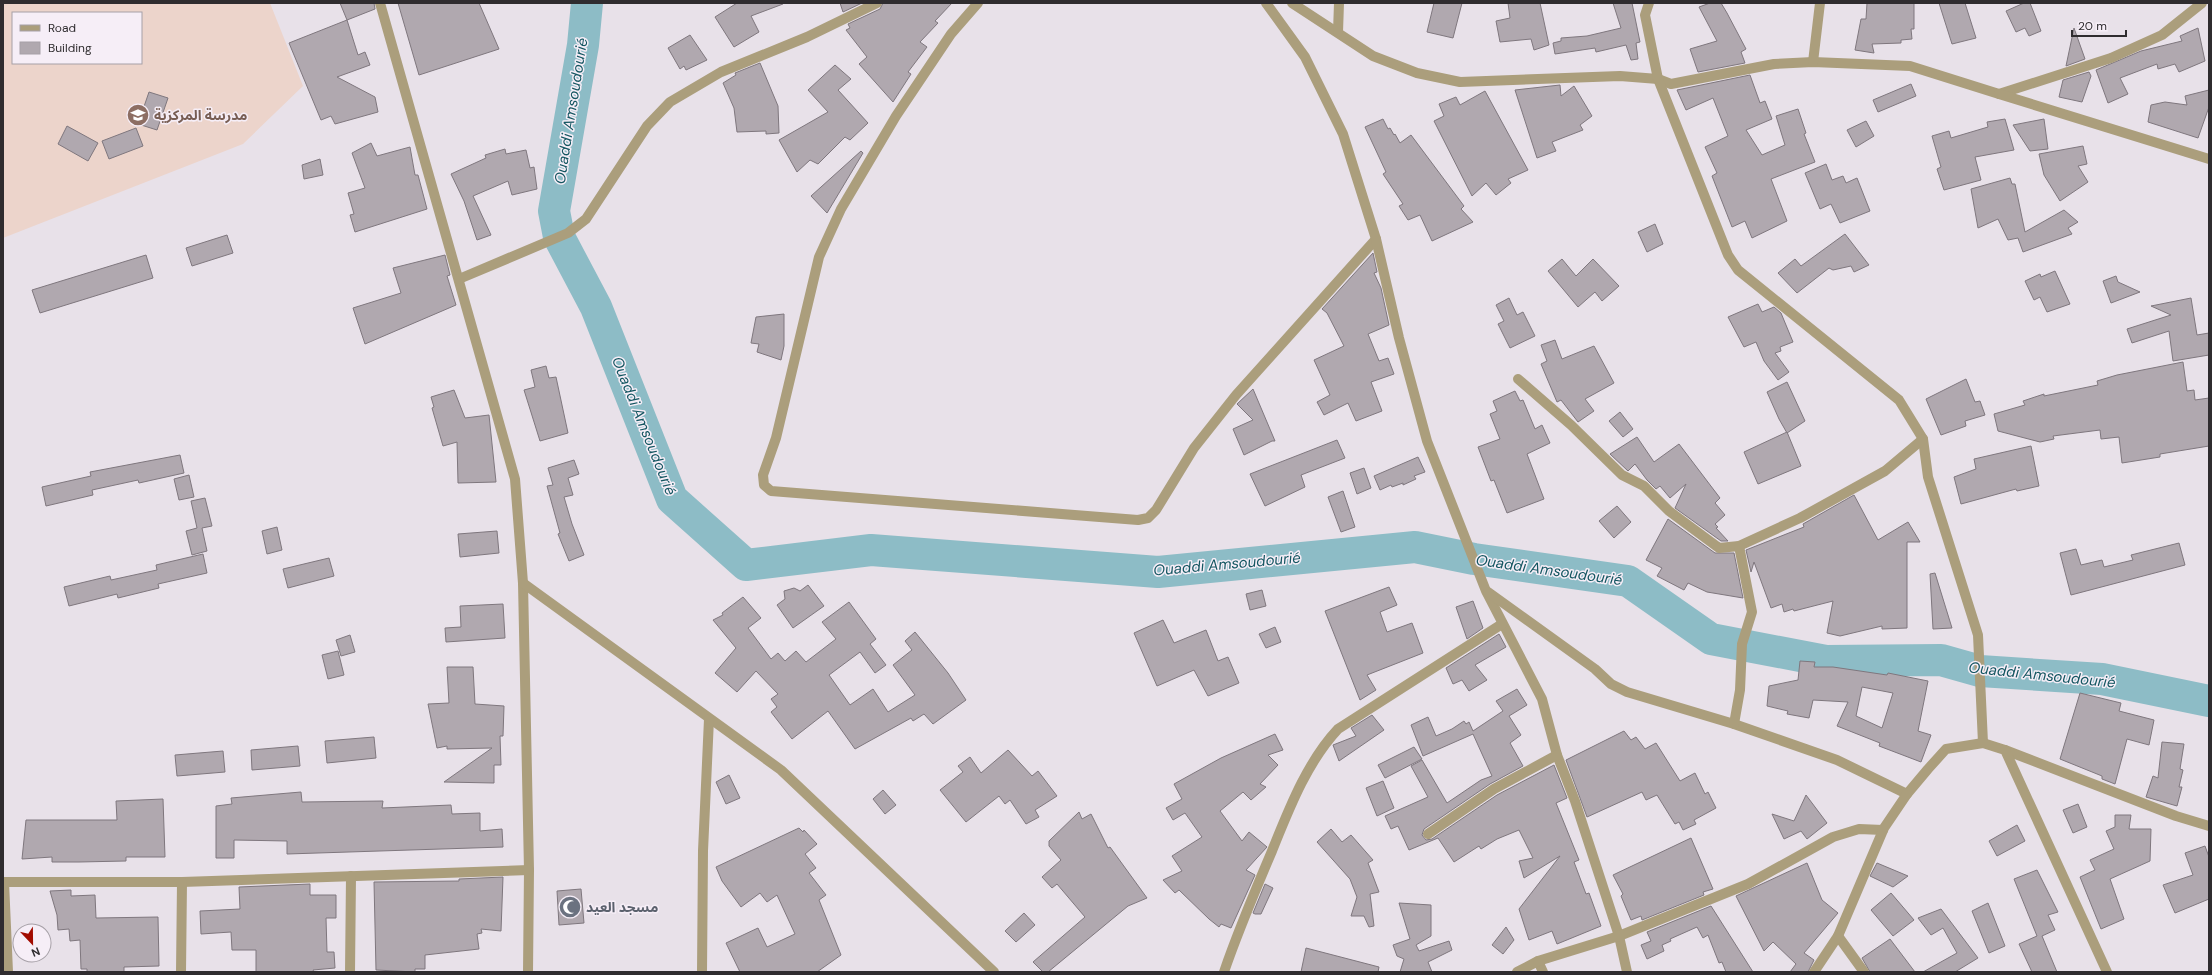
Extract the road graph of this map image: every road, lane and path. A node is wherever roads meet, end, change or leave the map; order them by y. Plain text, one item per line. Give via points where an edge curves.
1 (380, 3) edge
2 (877, 3) edge
3 (978, 3) edge
4 (1266, 3) edge
5 (1292, 3) edge
6 (1339, 3) edge
7 (1649, 3) edge
8 (1820, 3) edge
9 (2202, 3) edge
10 (1338, 32) junction
11 (1814, 62) junction
12 (1658, 79) junction
13 (1999, 94) junction
14 (2209, 159) edge
15 (1376, 239) junction
16 (459, 279) junction
17 (1518, 379) dead end
18 (1923, 439) junction
19 (1739, 546) junction
20 (523, 583) junction
21 (1486, 591) junction
22 (1502, 624) junction
23 (709, 719) junction
24 (1734, 724) junction
25 (1983, 743) junction
26 (2005, 750) junction
27 (1557, 755) junction
28 (1907, 794) junction
29 (2209, 826) edge
30 (1883, 830) junction
31 (1428, 834) dead end
32 (529, 870) junction
33 (351, 876) junction
34 (4, 882) edge
35 (182, 882) junction
36 (1619, 936) junction
37 (1838, 936) junction
38 (1538, 962) junction
39 (8, 972) edge
40 (181, 972) edge
41 (350, 972) edge
42 (528, 972) edge
43 (702, 972) edge
44 (994, 972) edge
45 (1224, 972) edge
46 (1517, 972) edge
47 (1543, 972) edge
48 (1627, 972) edge
49 (1814, 972) edge
50 (1864, 972) edge
51 (2107, 972) edge

1 - 16 street
2 - 16 street via 807,37 721,72 670,102 647,126 586,219 568,233
3 - 15 street via 951,34 896,116 841,209 819,257 776,438 763,475 764,485 772,491 1138,520 1148,518 1156,510 1194,448 1236,395
4 - 15 street via 1305,57 1343,134
5 - 10 street
6 - 10 street
7 - 12 street via 1645,15
8 - 11 street
9 - 13 street via 2162,35 2111,58
10 - 12 street via 1373,56 1417,73 1460,82 1620,76
11 - 12 street via 1774,64 1671,84
11 - 13 street via 1910,66
12 - 18 street via 1720,237 1738,270 1899,400
13 - 14 street
15 - 21 street via 1427,441
16 - 20 street via 515,479
17 - 19 street via 1622,474 1644,486 1669,511 1718,548
18 - 19 street via 1885,471 1800,518
18 - 25 street via 1928,477 1978,635
19 - 24 street via 1752,612 1742,644 1740,690
20 - 23 street
20 - 32 street
21 - 22 street
21 - 24 street via 1595,669 1611,684 1627,692
22 - 27 street via 1542,699
22 - 45 street via 1338,729 1323,745 1288,812 1237,933
23 - 43 street
23 - 44 street via 781,770
24 - 28 street via 1837,760
25 - 26 street
25 - 28 street via 1946,749
26 - 29 street via 2176,816
26 - 51 street
27 - 31 street via 1494,790
27 - 36 street via 1588,838
28 - 30 street
30 - 36 street via 1859,829 1833,837 1748,884
30 - 37 street
32 - 33 street
32 - 42 street
33 - 35 street
33 - 41 street
34 - 35 street
34 - 39 street
35 - 40 street
36 - 38 street
36 - 48 street
37 - 49 street
37 - 50 street
38 - 46 street
38 - 47 street

